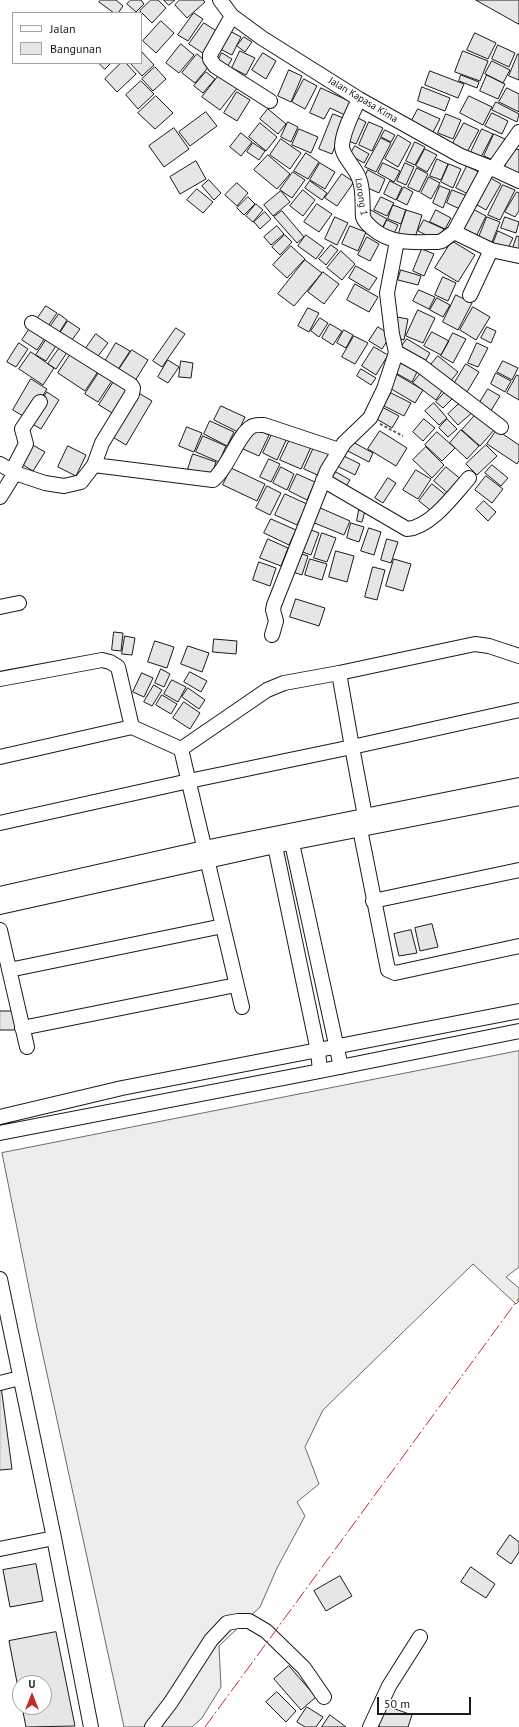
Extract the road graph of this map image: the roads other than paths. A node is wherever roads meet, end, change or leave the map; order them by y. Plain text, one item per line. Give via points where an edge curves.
1 (220, 0) edge
2 (232, 16) junction
3 (359, 100) junction
4 (270, 101) dead end
5 (519, 132) edge
6 (491, 168) junction
7 (519, 181) edge
8 (454, 232) junction
9 (394, 241) junction
10 (491, 250) junction
11 (519, 256) edge
12 (470, 295) dead end
13 (32, 323) dead end
14 (396, 352) junction
15 (40, 402) dead end
16 (501, 427) dead end
17 (339, 450) junction
18 (94, 465) junction
19 (9, 469) edge
20 (469, 478) dead end
21 (323, 480) junction
22 (1, 495) edge
23 (19, 603) dead end
24 (0, 607) edge
25 (272, 635) dead end
26 (519, 656) edge
27 (339, 673) junction
28 (0, 679) edge
29 (519, 710) edge
30 (132, 727) junction
31 (352, 747) junction
32 (180, 749) junction
33 (0, 757) edge
34 (189, 781) junction
35 (519, 785) edge
36 (519, 798) edge
37 (365, 816) junction
38 (0, 823) edge
39 (360, 829) junction
40 (291, 837) junction
41 (274, 840) junction
42 (206, 855) junction
43 (519, 870) edge
44 (0, 894) edge
45 (373, 901) junction
46 (0, 907) edge
47 (224, 926) junction
48 (0, 930) edge
49 (519, 946) edge
50 (9, 970) junction
51 (236, 985) junction
52 (242, 1007) dead end
53 (519, 1011) edge
54 (22, 1028) junction
55 (519, 1031) edge
56 (336, 1047) junction
57 (27, 1048) dead end
58 (318, 1051) junction
59 (341, 1067) junction
60 (320, 1072) junction
61 (0, 1117) edge
62 (0, 1133) edge
63 (0, 1279) edge
64 (6, 1333) edge
65 (20, 1378) junction
66 (0, 1383) edge
67 (54, 1538) junction
68 (0, 1549) edge
69 (420, 1637) dead end
70 (324, 1698) dead end
71 (91, 1727) edge
72 (152, 1727) edge
73 (370, 1727) edge

1 - 2 street, Jalan Kapasa Kima
2 - 3 street, Jalan Kapasa Kima
2 - 4 street via 210,58 215,66
3 - 6 street, Jalan Kapasa Kima via 461,156
3 - 9 street, Lorong 1 via 343,138 343,153 359,178 364,221
5 - 6 street
6 - 7 street, Jalan Kapasa Kima
6 - 8 street
8 - 9 street via 438,242
8 - 10 street
9 - 14 street via 387,293
10 - 11 street
10 - 12 street
13 - 18 street via 132,386 132,394 102,443
14 - 16 street via 422,366
14 - 17 street via 384,389 370,418
15 - 19 street via 22,429 26,444
17 - 18 street via 264,425 255,425 244,434 220,473 212,480
17 - 21 street
18 - 19 street via 81,482 64,486 45,483
19 - 22 street
20 - 21 street via 429,520 407,529
21 - 25 street via 274,605 276,621
23 - 24 street
26 - 27 street via 475,644
27 - 31 street
27 - 32 street via 284,683 267,690
28 - 30 street via 102,660 110,662 118,667
29 - 31 street
30 - 32 street
30 - 33 street
31 - 34 street
31 - 37 street
32 - 34 street
34 - 38 street
34 - 42 street
35 - 37 street
36 - 39 street
37 - 40 street
39 - 40 street
39 - 45 street
40 - 41 street
40 - 56 street
41 - 42 street
41 - 58 street
42 - 44 street
42 - 46 street
42 - 47 street
43 - 45 street
45 - 49 street via 387,968 391,972
47 - 50 street
47 - 51 street
48 - 50 street
50 - 54 street
51 - 52 street
51 - 54 street
53 - 56 street
54 - 57 street
55 - 59 street
56 - 58 street
56 - 59 street
58 - 60 street
58 - 61 street via 122,1088
59 - 60 street
60 - 62 street
63 - 64 street
64 - 65 street
65 - 66 street
65 - 67 street
67 - 68 street
67 - 71 street
69 - 73 street via 389,1686
70 - 72 street via 304,1668 266,1631 249,1621 238,1620 227,1623 211,1640

